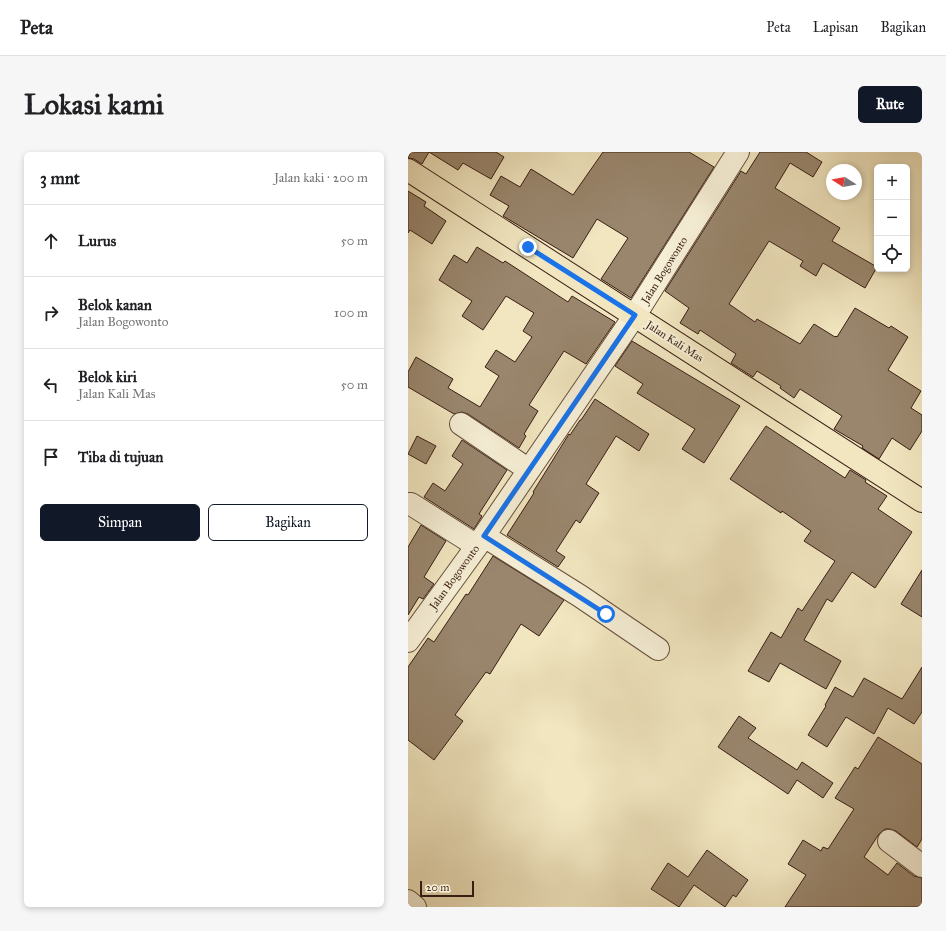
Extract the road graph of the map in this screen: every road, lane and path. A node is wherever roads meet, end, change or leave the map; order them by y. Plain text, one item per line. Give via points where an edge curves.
1 (738, 152) edge
2 (408, 170) edge
3 (635, 315) junction
4 (461, 424) dead end
5 (529, 470) junction
6 (922, 501) edge
7 (408, 504) edge
8 (480, 541) junction
9 (408, 641) edge
10 (658, 649) dead end
11 (889, 841) dead end
12 (922, 866) edge
13 (408, 901) edge
14 (415, 907) edge

1 - 3 street, Jalan Bogowonto
2 - 3 main road, Jalan Kali Mas
3 - 5 street, Jalan Bogowonto
3 - 6 main road, Jalan Kali Mas
4 - 5 street
5 - 8 street, Jalan Bogowonto
7 - 8 street
8 - 9 street, Jalan Bogowonto
8 - 10 street via 580,596
11 - 12 street
13 - 14 street

